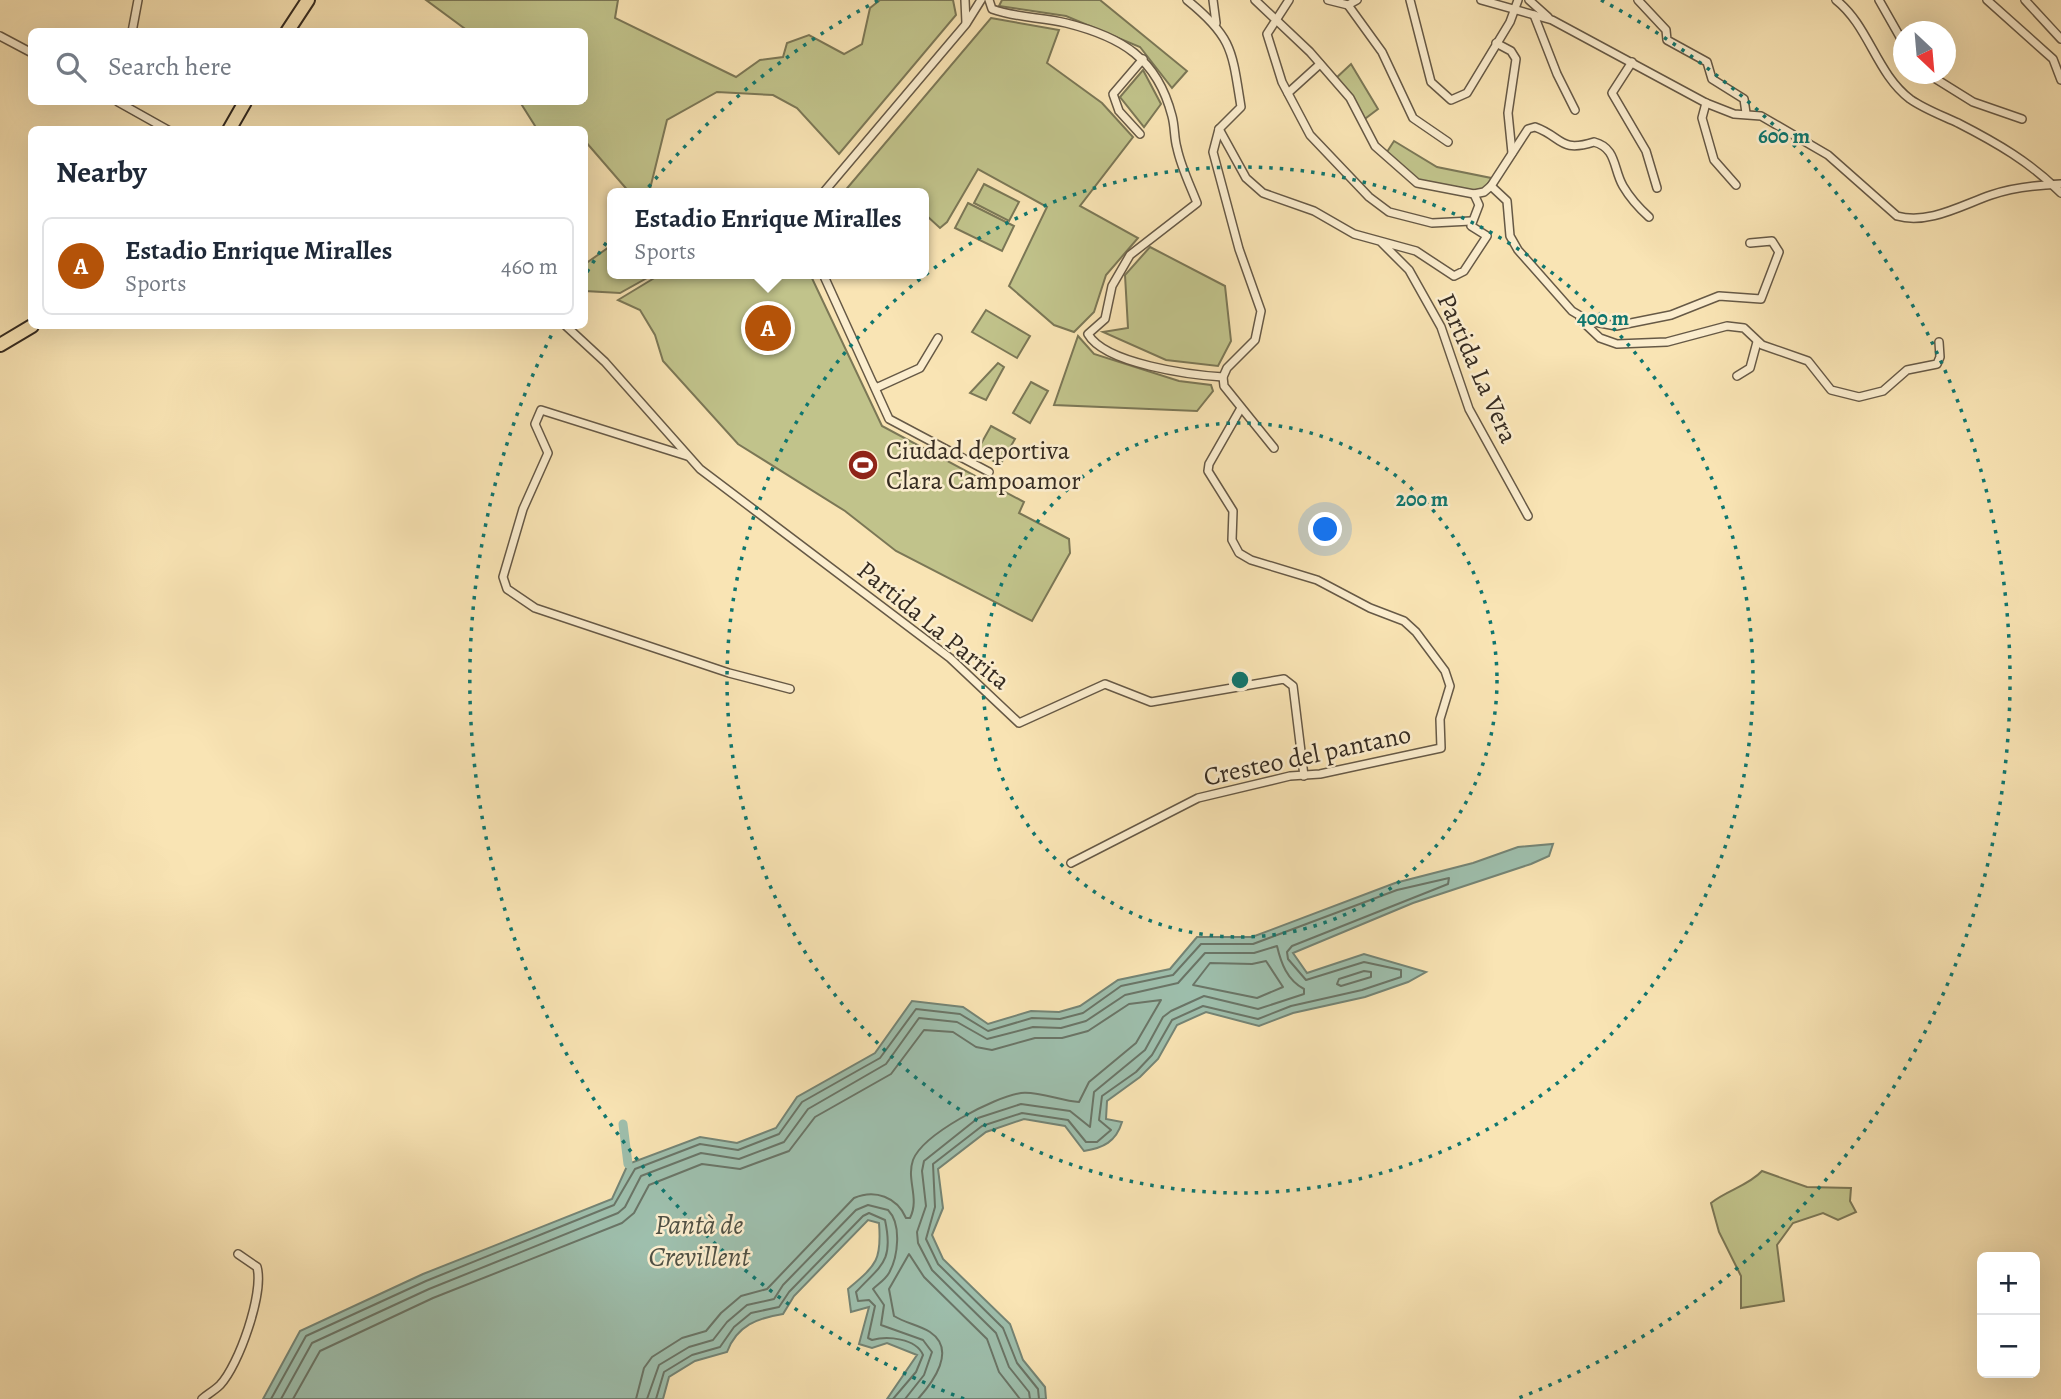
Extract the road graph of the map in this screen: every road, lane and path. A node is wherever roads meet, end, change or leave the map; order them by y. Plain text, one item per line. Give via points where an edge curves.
1 (138, 0) edge
2 (308, 0) edge
3 (965, 0) edge
4 (981, 0) edge
5 (989, 0) edge
6 (1187, 0) edge
7 (1213, 0) edge
8 (1255, 0) edge
9 (1289, 0) edge
10 (1328, 0) edge
11 (1357, 0) edge
12 (1410, 0) edge
13 (1481, 0) edge
14 (1518, 0) edge
15 (1529, 0) edge
16 (1638, 0) edge
17 (1836, 0) edge
18 (1879, 0) edge
19 (1987, 0) edge
20 (2025, 0) edge
21 (1349, 5) junction
22 (1514, 8) junction
23 (1534, 15) junction
24 (1275, 20) junction
25 (1552, 20) junction
26 (966, 24) junction
27 (1217, 24) junction
28 (1893, 26) edge
29 (133, 28) edge
30 (290, 28) edge
31 (0, 36) edge
32 (2061, 39) edge
33 (1496, 43) junction
34 (28, 51) edge
35 (1143, 59) junction
36 (1632, 62) junction
37 (1320, 64) junction
38 (2061, 80) edge
39 (1944, 84) edge
40 (1288, 93) junction
41 (1706, 103) junction
42 (123, 105) edge
43 (244, 105) edge
44 (1575, 110) dead end
45 (1746, 113) junction
46 (2022, 119) dead end
47 (161, 126) edge
48 (233, 126) edge
49 (1219, 129) junction
50 (1140, 134) dead end
51 (1448, 142) dead end
52 (1512, 153) junction
53 (2057, 184) edge
54 (1736, 185) dead end
55 (1491, 186) junction
56 (827, 188) edge
57 (1657, 188) dead end
58 (2061, 193) edge
59 (1474, 194) junction
60 (1649, 217) dead end
61 (1471, 221) junction
62 (1381, 243) junction
63 (1750, 243) dead end
64 (825, 279) edge
65 (1572, 311) junction
66 (28, 329) edge
67 (569, 329) edge
68 (938, 338) dead end
69 (1757, 342) junction
70 (1939, 342) dead end
71 (0, 347) edge
72 (1737, 376) dead end
73 (1223, 377) junction
74 (874, 384) junction
75 (1241, 408) junction
76 (1275, 448) dead end
77 (687, 456) junction
78 (989, 472) dead end
79 (1528, 516) dead end
80 (790, 689) dead end
81 (1304, 776) junction
82 (1072, 863) dead end
83 (238, 1254) dead end
84 (202, 1399) edge

1 - 29 street
2 - 30 highway
3 - 26 street
4 - 26 street
5 - 35 street via 992,9 1003,13 1094,32
6 - 27 street
7 - 27 street
8 - 24 street
9 - 24 street
10 - 21 street
11 - 21 street
12 - 33 street via 1431,82 1451,100 1467,93
13 - 22 street
14 - 22 street
15 - 25 street
16 - 45 street via 1665,30 1667,40 1707,62 1712,79 1744,99
17 - 53 street via 1852,13 1891,79 1910,99 2007,148
18 - 28 street
19 - 38 street via 2053,59
20 - 32 street
21 - 51 street via 1382,52 1413,118
22 - 23 street
22 - 33 street
23 - 25 street
23 - 44 street
24 - 37 street
24 - 40 street via 1267,34
25 - 36 street
26 - 56 street
27 - 49 street via 1232,51 1241,107
31 - 34 street
33 - 52 street via 1516,58 1508,113
35 - 50 street via 1113,94 1119,111
35 - 73 street via 1168,105 1181,163 1197,204 1130,254 1112,286 1105,319 1088,334 1117,354 1147,364
36 - 41 street
36 - 57 street via 1612,93 1646,151
37 - 40 street
37 - 59 street via 1350,98 1375,146 1417,183
39 - 46 street via 1973,102
40 - 61 street via 1310,135 1368,197 1389,212 1432,223
41 - 45 street via 1734,114
41 - 54 street via 1702,118 1714,160
42 - 47 street
43 - 48 highway
45 - 53 street via 1761,116 1828,155 1891,212 1903,217 1941,214 2009,190
49 - 62 street via 1253,187
49 - 73 street via 1213,152 1238,249 1261,311 1255,340 1233,360
52 - 55 street
52 - 60 street via 1533,127 1565,146 1599,143 1612,155 1627,192
53 - 58 street
55 - 59 street
55 - 65 street via 1507,201 1514,243
59 - 61 street via 1479,205
61 - 62 street via 1472,228 1487,236 1457,276 1416,251
62 - 79 street, Partida La Vera via 1409,270 1441,327 1469,409
63 - 65 street via 1772,241 1778,247 1761,299 1719,296 1671,315 1616,326 1589,321
64 - 74 street
65 - 69 street via 1607,343 1667,342 1727,326 1744,328
66 - 71 highway
67 - 77 street, Partida La Parrita via 605,362
68 - 74 street via 920,368 876,388
69 - 70 street via 1808,361 1831,390 1868,397 1903,372 1937,364
69 - 72 street via 1750,368
73 - 75 street via 1227,391
74 - 78 street via 894,424
75 - 76 street
75 - 81 street, Cresteo del pantano via 1208,471 1233,512 1232,540 1239,553 1317,580 1404,621 1445,671 1450,686 1440,719 1441,748
77 - 80 street, Partida La Parrita via 541,410 535,424 548,453 523,509 503,577 507,589 535,608
77 - 81 street, Partida La Parrita via 950,658 1020,723 1105,684 1151,702 1284,679 1293,686
81 - 82 street, Cresteo del pantano via 1198,798
83 - 84 street via 257,1267 261,1280 250,1326 222,1384

